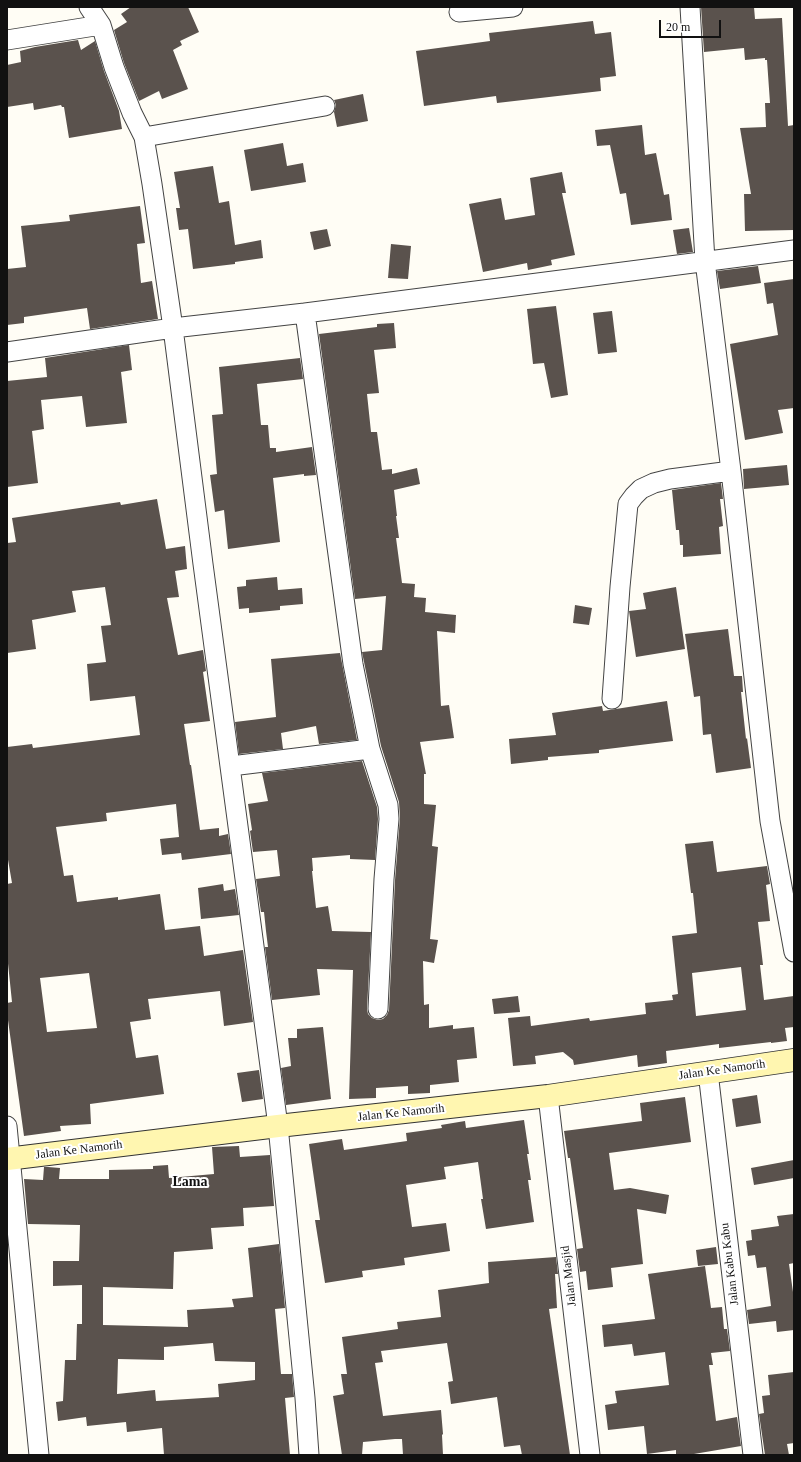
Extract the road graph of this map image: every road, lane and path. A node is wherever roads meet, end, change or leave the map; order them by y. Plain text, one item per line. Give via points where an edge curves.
1 (89, 7) edge
2 (513, 7) edge
3 (690, 7) edge
4 (459, 12) dead end
5 (101, 25) junction
6 (7, 40) edge
7 (325, 106) dead end
8 (144, 137) junction
9 (794, 250) edge
10 (705, 261) junction
11 (305, 313) junction
12 (173, 328) junction
13 (7, 352) edge
14 (731, 471) junction
15 (612, 699) dead end
16 (370, 749) junction
17 (231, 766) junction
18 (794, 952) edge
19 (378, 1009) dead end
20 (794, 1060) edge
21 (708, 1072) junction
22 (548, 1096) junction
23 (7, 1126) edge
24 (278, 1126) junction
25 (9, 1159) edge
26 (39, 1455) edge
27 (309, 1455) edge
28 (590, 1455) edge
29 (753, 1455) edge

1 - 5 street
2 - 4 street
3 - 10 street
5 - 6 street
5 - 8 street via 114,67
7 - 8 street
8 - 12 street
9 - 10 street
10 - 11 street
10 - 14 street
11 - 12 street
11 - 16 street via 352,664
12 - 13 street
12 - 17 street
14 - 15 street via 654,483 640,489 628,504
14 - 18 street via 770,821
16 - 17 street
16 - 19 street via 388,805 389,819
17 - 24 street
20 - 21 street, Jalan Ke Namorih
21 - 22 street, Jalan Ke Namorih
21 - 29 street, Jalan Kabu Kabu
22 - 24 street, Jalan Ke Namorih
22 - 28 street, Jalan Masjid
23 - 25 street
24 - 25 street, Jalan Ke Namorih
24 - 27 street
25 - 26 street

